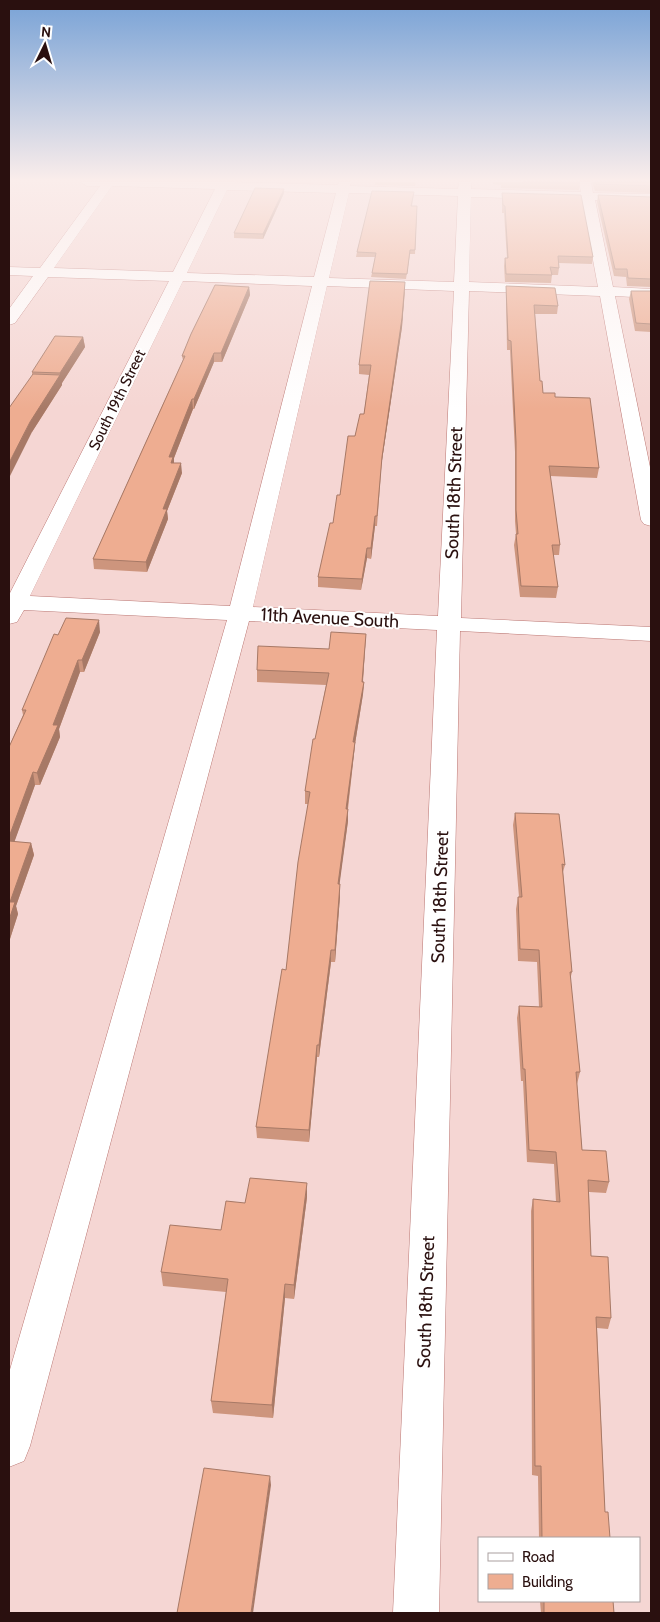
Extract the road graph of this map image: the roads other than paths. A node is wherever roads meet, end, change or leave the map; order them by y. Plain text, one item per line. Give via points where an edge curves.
1 (53, 258) edge
2 (188, 258) edge
3 (327, 258) edge
4 (463, 258) edge
5 (599, 258) edge
6 (9, 271) edge
7 (43, 272) junction
8 (178, 277) junction
9 (321, 282) junction
10 (462, 286) junction
11 (605, 291) junction
12 (651, 293) edge
13 (9, 320) edge
14 (651, 520) edge
15 (11, 607) edge
16 (240, 613) junction
17 (449, 624) junction
18 (651, 634) edge
19 (9, 1446) edge
20 (416, 1613) edge

1 - 7 street
2 - 8 street, South 19th Street
3 - 9 street
4 - 10 street, South 18th Street
5 - 11 street
6 - 7 street
7 - 8 street
7 - 13 street
8 - 9 street
8 - 15 street, South 19th Street
9 - 10 street
9 - 16 street
10 - 11 street
10 - 17 street, South 18th Street
11 - 12 street
11 - 14 street
15 - 16 street, 11th Avenue South
16 - 17 street, 11th Avenue South
16 - 19 street
17 - 18 street, 11th Avenue South
17 - 20 street, South 18th Street

